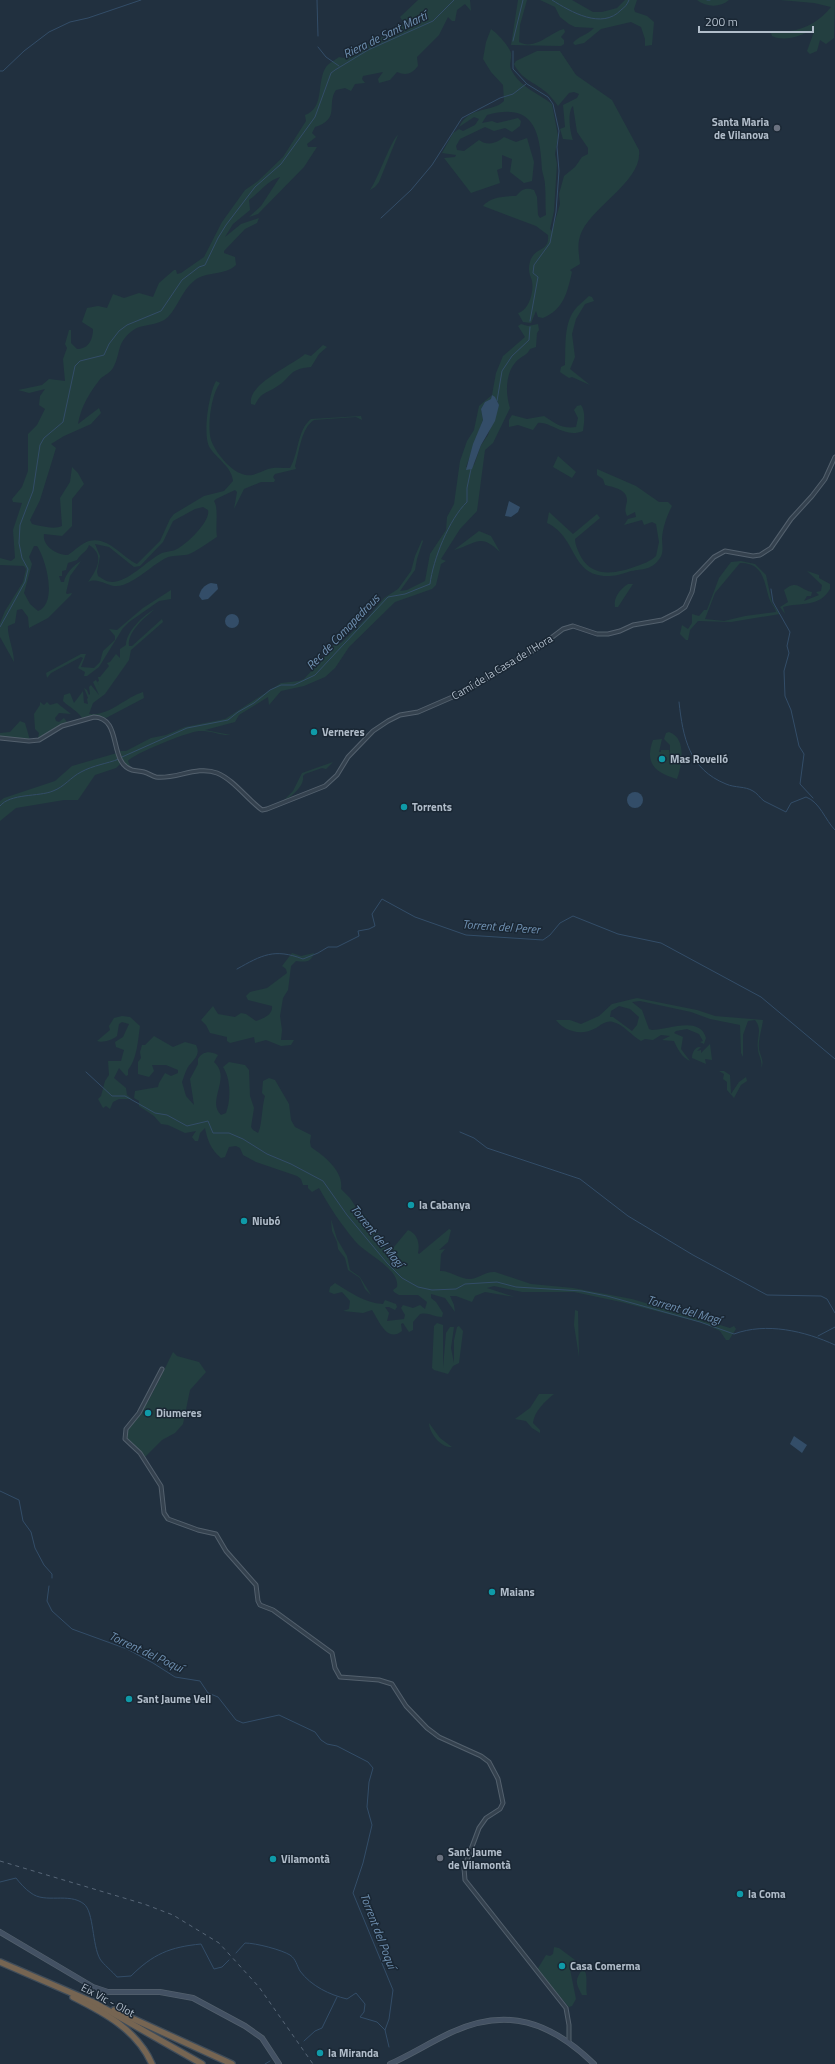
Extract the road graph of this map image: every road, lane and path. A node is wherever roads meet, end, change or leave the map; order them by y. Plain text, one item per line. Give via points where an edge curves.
1 (835, 457) edge
2 (0, 738) edge
3 (162, 1369) dead end
4 (0, 1932) edge
5 (0, 1962) edge
6 (62, 1988) junction
7 (95, 2003) junction
8 (569, 2041) junction
9 (274, 2056) junction
10 (152, 2064) edge
11 (202, 2064) edge
12 (232, 2064) edge
13 (274, 2064) edge
14 (279, 2064) edge
15 (390, 2064) edge
16 (594, 2064) edge

1 - 2 street, Camí de la Casa de l'Hora via 825,479 790,519 771,548 760,555 725,551 714,557 694,577 692,592 685,607 678,612 662,620 633,625 620,632 608,634 597,634 573,626 563,629 539,647 464,692 418,712 388,721 348,757 325,786 268,810 262,810 217,773 205,771 156,777 131,770 125,766 117,750 113,732 100,717 62,726 39,740
3 - 8 street via 139,1413 126,1429 125,1439 140,1453 161,1486 164,1513 168,1519 216,1534 226,1551 256,1584 260,1605 274,1610 332,1653 340,1677 379,1680 392,1684 406,1706 427,1728 439,1737 489,1762 498,1779 503,1803 479,1828 464,1868 465,1880 566,2008
4 - 9 street via 108,1992 160,1992 193,1998 255,2033 267,2043
5 - 6 highway, Eix Vic - Olot
6 - 7 highway, Eix Vic - Olot
6 - 10 highway via 124,2027 148,2054
7 - 11 highway, Eix Vic - Olot
7 - 12 highway
8 - 15 street via 541,2026 516,2020 488,2020 451,2032
8 - 16 street
9 - 13 street
9 - 14 street

